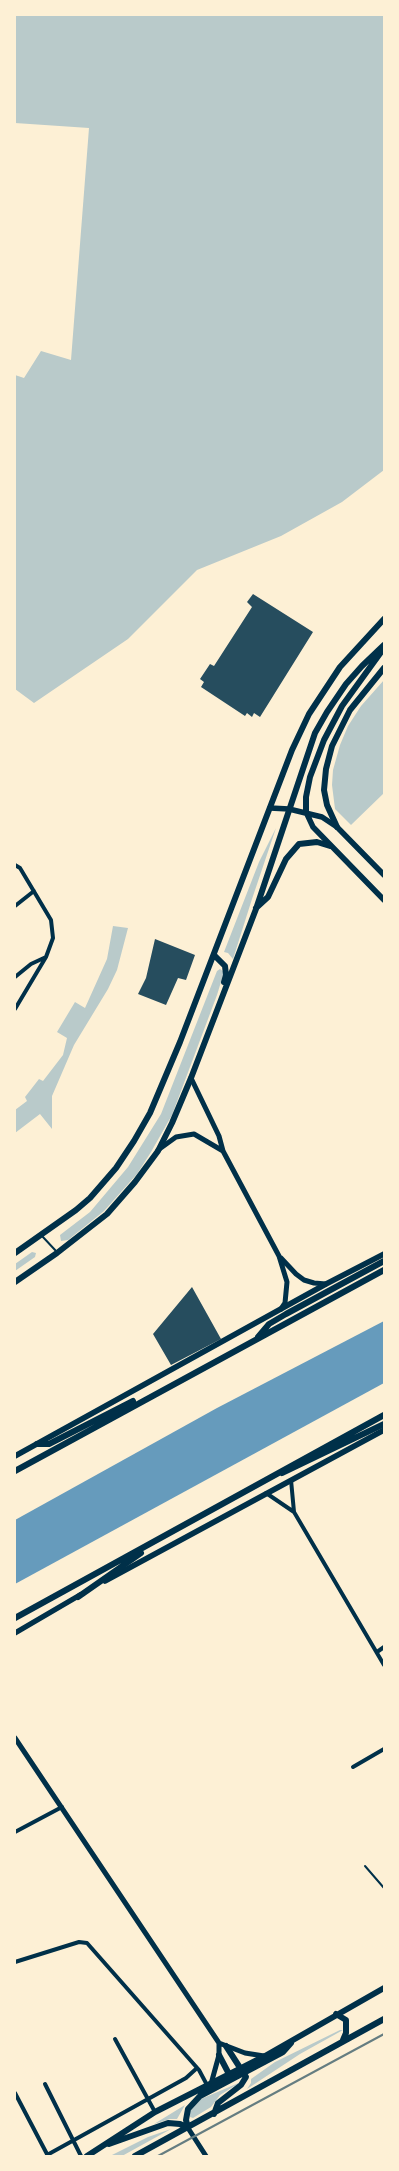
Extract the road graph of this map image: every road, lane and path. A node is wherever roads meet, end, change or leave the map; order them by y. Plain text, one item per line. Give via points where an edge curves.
1 (384, 619) edge
2 (384, 646) edge
3 (384, 668) edge
4 (270, 808) junction
5 (289, 809) junction
6 (306, 812) junction
7 (337, 827) junction
8 (330, 846) junction
9 (15, 864) edge
10 (384, 875) edge
11 (34, 891) junction
12 (384, 900) edge
13 (15, 906) edge
14 (256, 909) junction
15 (214, 955) junction
16 (46, 957) junction
17 (15, 977) edge
18 (218, 1007) junction
19 (15, 1009) edge
20 (191, 1078) junction
21 (158, 1151) junction
22 (223, 1152) junction
23 (42, 1235) junction
24 (15, 1253) edge
25 (57, 1253) junction
26 (384, 1254) edge
27 (279, 1256) junction
28 (384, 1261) edge
29 (384, 1270) edge
30 (15, 1282) edge
31 (326, 1284) junction
32 (280, 1310) junction
33 (257, 1339) junction
34 (151, 1396) junction
35 (384, 1415) edge
36 (384, 1424) edge
37 (384, 1430) edge
38 (37, 1444) junction
39 (15, 1456) edge
40 (15, 1472) edge
41 (274, 1475) junction
42 (291, 1480) junction
43 (266, 1494) junction
44 (294, 1512) junction
45 (168, 1534) junction
46 (78, 1597) junction
47 (15, 1618) edge
48 (15, 1634) edge
49 (384, 1647) edge
50 (377, 1652) junction
51 (384, 1665) edge
52 (15, 1738) edge
53 (384, 1749) edge
54 (353, 1766) dead end
55 (62, 1807) junction
56 (15, 1832) edge
57 (365, 1866) dead end
58 (384, 1888) edge
59 (15, 1962) edge
60 (384, 1988) edge
61 (336, 2014) junction
62 (384, 2019) edge
63 (295, 2038) junction
64 (115, 2039) dead end
65 (343, 2040) junction
66 (222, 2044) junction
67 (219, 2055) junction
68 (265, 2056) junction
69 (197, 2068) junction
70 (242, 2071) junction
71 (231, 2077) junction
72 (45, 2084) dead end
73 (209, 2085) junction
74 (15, 2092) edge
75 (147, 2099) junction
76 (154, 2112) junction
77 (214, 2114) junction
78 (188, 2128) junction
79 (74, 2140) junction
80 (102, 2146) junction
81 (47, 2155) edge
82 (81, 2156) edge
83 (87, 2156) edge
84 (135, 2156) edge
85 (206, 2156) edge

1 - 4 main road via 340,667 318,698 292,750
2 - 5 main road via 362,666 326,712 315,733
2 - 6 main road via 342,706 324,740 310,777
3 - 7 main road via 350,710 332,746 324,790
4 - 5 main road
4 - 15 main road
5 - 6 main road
5 - 14 main road
6 - 7 main road
6 - 8 main road via 313,827
7 - 10 main road
8 - 12 main road
8 - 14 main road via 317,842 299,844 286,859 268,897
9 - 11 street
11 - 13 street
11 - 16 street via 51,920 52,943
14 - 18 main road
15 - 18 main road via 225,966 226,975
15 - 23 main road via 150,1113 134,1141 90,1198
16 - 17 street
16 - 19 street
18 - 20 main road
20 - 21 main road
20 - 22 street via 219,1136
21 - 22 street via 176,1137 194,1134
21 - 25 main road via 107,1214
22 - 27 street
23 - 24 main road
23 - 25 lane
25 - 30 main road
26 - 31 main road
27 - 31 street via 304,1280
27 - 32 street via 287,1282 285,1303
28 - 33 main road via 274,1321 263,1329
29 - 33 main road
31 - 32 main road
32 - 38 main road
33 - 34 main road
34 - 38 main road via 139,1398 49,1444
34 - 40 main road
35 - 41 main road
36 - 41 main road via 290,1471
37 - 42 main road
38 - 39 main road
41 - 45 main road
42 - 43 main road
42 - 44 street
43 - 44 street
43 - 46 main road
44 - 50 street
45 - 46 main road
45 - 47 main road
46 - 48 main road
49 - 50 street
50 - 51 street
52 - 55 street
53 - 54 street
55 - 56 street
55 - 66 street
57 - 58 lane
59 - 69 street via 78,1942 86,1944
60 - 61 main road
61 - 63 main road
61 - 65 main road via 346,2020
62 - 65 main road
63 - 68 main road
63 - 70 main road via 283,2052
64 - 75 street
65 - 77 main road
66 - 67 street
66 - 68 street via 248,2054
66 - 70 main road
67 - 71 main road
67 - 73 street
68 - 70 main road
69 - 73 street
69 - 75 street via 186,2078
70 - 71 main road
70 - 77 main road via 246,2077 244,2082 218,2103
71 - 73 main road
71 - 78 main road via 191,2105 186,2115
72 - 79 street
73 - 76 main road
74 - 81 street
75 - 76 street
75 - 79 street
76 - 80 main road
77 - 78 main road
78 - 80 main road via 180,2124 164,2124
78 - 84 main road
78 - 85 street
79 - 81 street
79 - 82 street
80 - 83 main road

